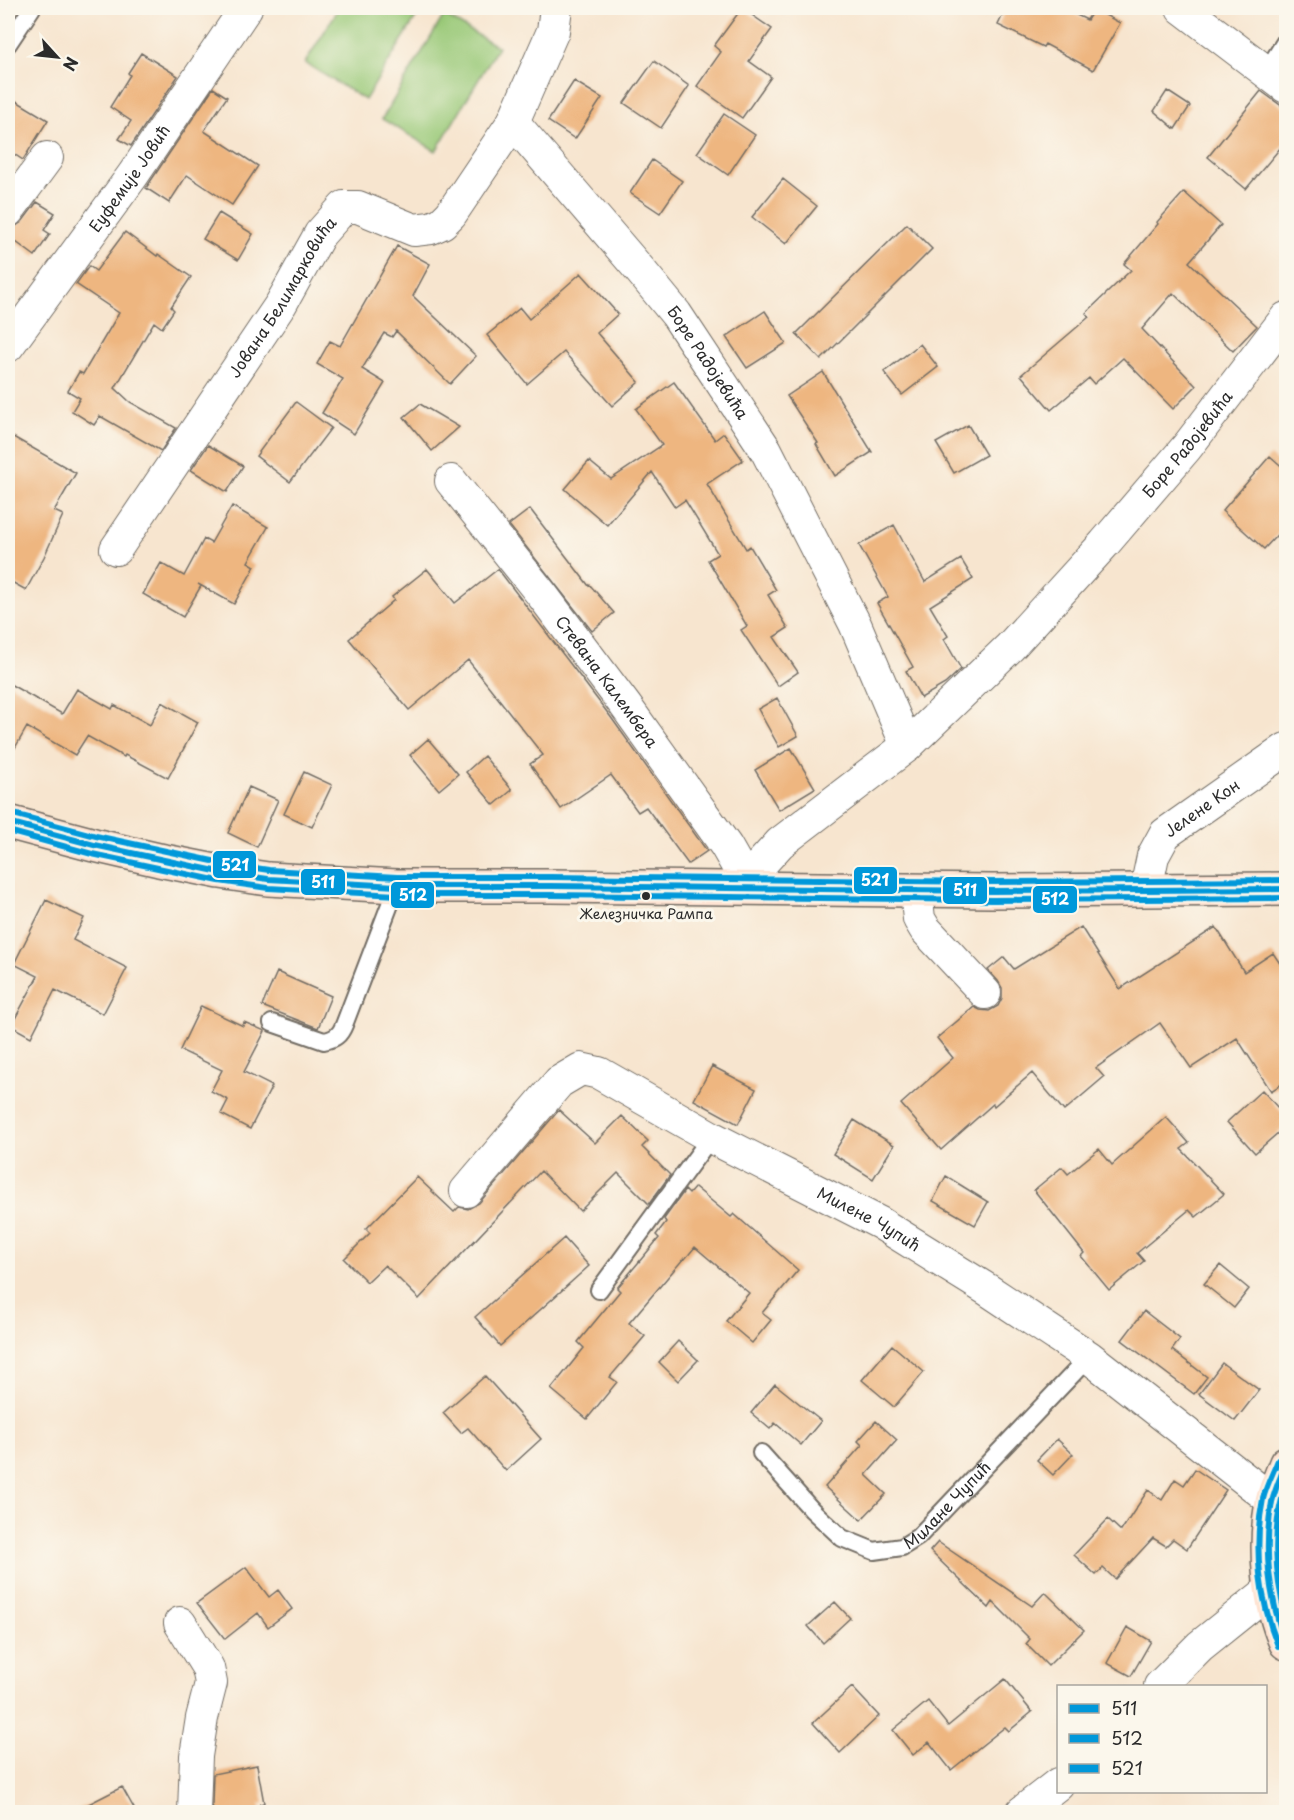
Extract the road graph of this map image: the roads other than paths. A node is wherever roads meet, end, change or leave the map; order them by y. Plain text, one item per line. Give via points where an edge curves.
1 (32, 8) edge
2 (246, 8) edge
3 (556, 8) edge
4 (1182, 8) edge
5 (1287, 40) edge
6 (8, 44) edge
7 (1276, 80) edge
8 (513, 122) junction
9 (46, 158) dead end
10 (8, 211) edge
11 (1287, 318) edge
12 (8, 346) edge
13 (451, 481) dead end
14 (116, 549) dead end
15 (907, 746) junction
16 (1287, 749) edge
17 (8, 822) edge
18 (397, 886) junction
19 (750, 888) junction
20 (1146, 889) junction
21 (1287, 889) edge
22 (916, 891) junction
23 (985, 993) dead end
24 (272, 1023) dead end
25 (711, 1137) junction
26 (466, 1191) dead end
27 (599, 1290) dead end
28 (1089, 1357) junction
29 (761, 1453) dead end
30 (1287, 1463) edge
31 (1272, 1501) junction
32 (1271, 1588) junction
33 (180, 1623) dead end
34 (1287, 1643) edge
35 (1161, 1685) edge
36 (1057, 1786) edge
37 (194, 1812) edge
38 (1022, 1812) edge

1 - 6 lane
2 - 12 street, Еуфемије Јовић via 133,175
3 - 8 street via 552,31
4 - 7 street
5 - 7 lane
8 - 14 street, Јована Белимарковића via 451,214 436,226 414,230 358,207 344,207 320,234 281,304
8 - 15 street, Боре Радојевића via 676,314 766,450 855,624
9 - 10 street
11 - 15 street, Боре Радојевића via 1187,447 1104,544 1010,647
13 - 19 street, Стевана Калембера via 624,705 726,846
15 - 19 street, Боре Радојевића via 780,843 760,864
16 - 20 street, Јелене Кон via 1165,834 1152,856
17 - 18 main road via 220,872 268,879
18 - 19 main road
18 - 24 lane via 338,1035 324,1041
19 - 22 main road
20 - 21 main road
20 - 22 main road
22 - 23 street via 919,919 925,930
25 - 26 street, Милене Чупић via 599,1073 581,1069 559,1082
25 - 27 lane
25 - 28 street, Милене Чупић via 880,1223
28 - 29 lane, Милане Чупић via 918,1537 902,1547 874,1551 842,1538
28 - 31 street, Милене Чупић
30 - 31 main road
31 - 32 main road
32 - 34 main road
32 - 35 street via 1200,1646
33 - 37 street via 208,1668 211,1683 196,1756
36 - 38 street

